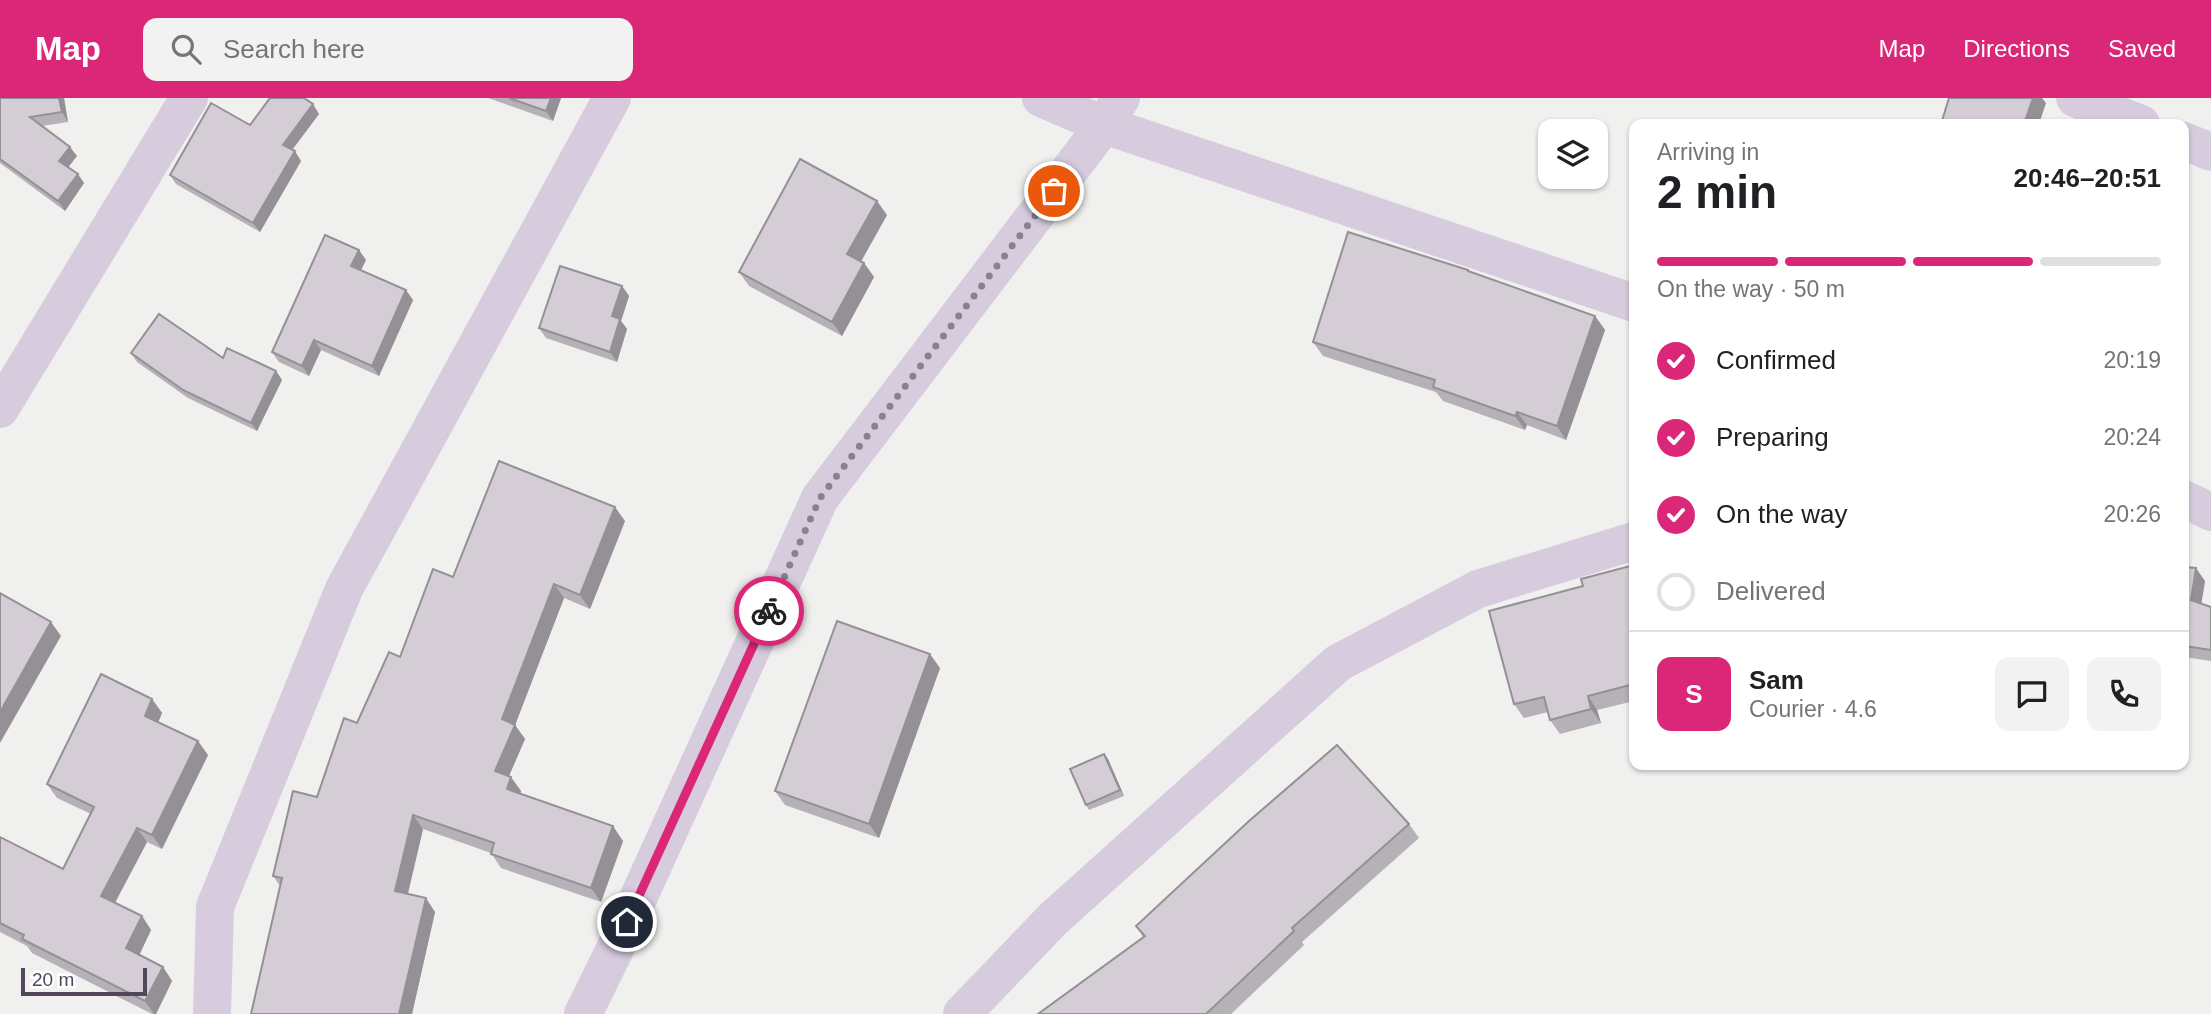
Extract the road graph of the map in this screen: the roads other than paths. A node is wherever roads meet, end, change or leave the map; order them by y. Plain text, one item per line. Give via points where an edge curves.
1 (189, 98) edge
2 (612, 98) edge
3 (1041, 98) edge
4 (2075, 98) edge
5 (1113, 111) edge
6 (2128, 119) edge
7 (2189, 143) edge
8 (2211, 152) edge
9 (1629, 301) edge
10 (0, 409) edge
11 (2189, 501) edge
12 (2211, 512) edge
13 (1629, 543) edge
14 (212, 1014) edge
15 (583, 1014) edge
16 (962, 1014) edge

1 - 10 street
2 - 14 street via 344,589 215,906
3 - 5 street
4 - 6 street
5 - 9 street
5 - 15 street via 820,498
7 - 8 street
11 - 12 street
13 - 16 street via 1478,589 1338,663 1053,919

